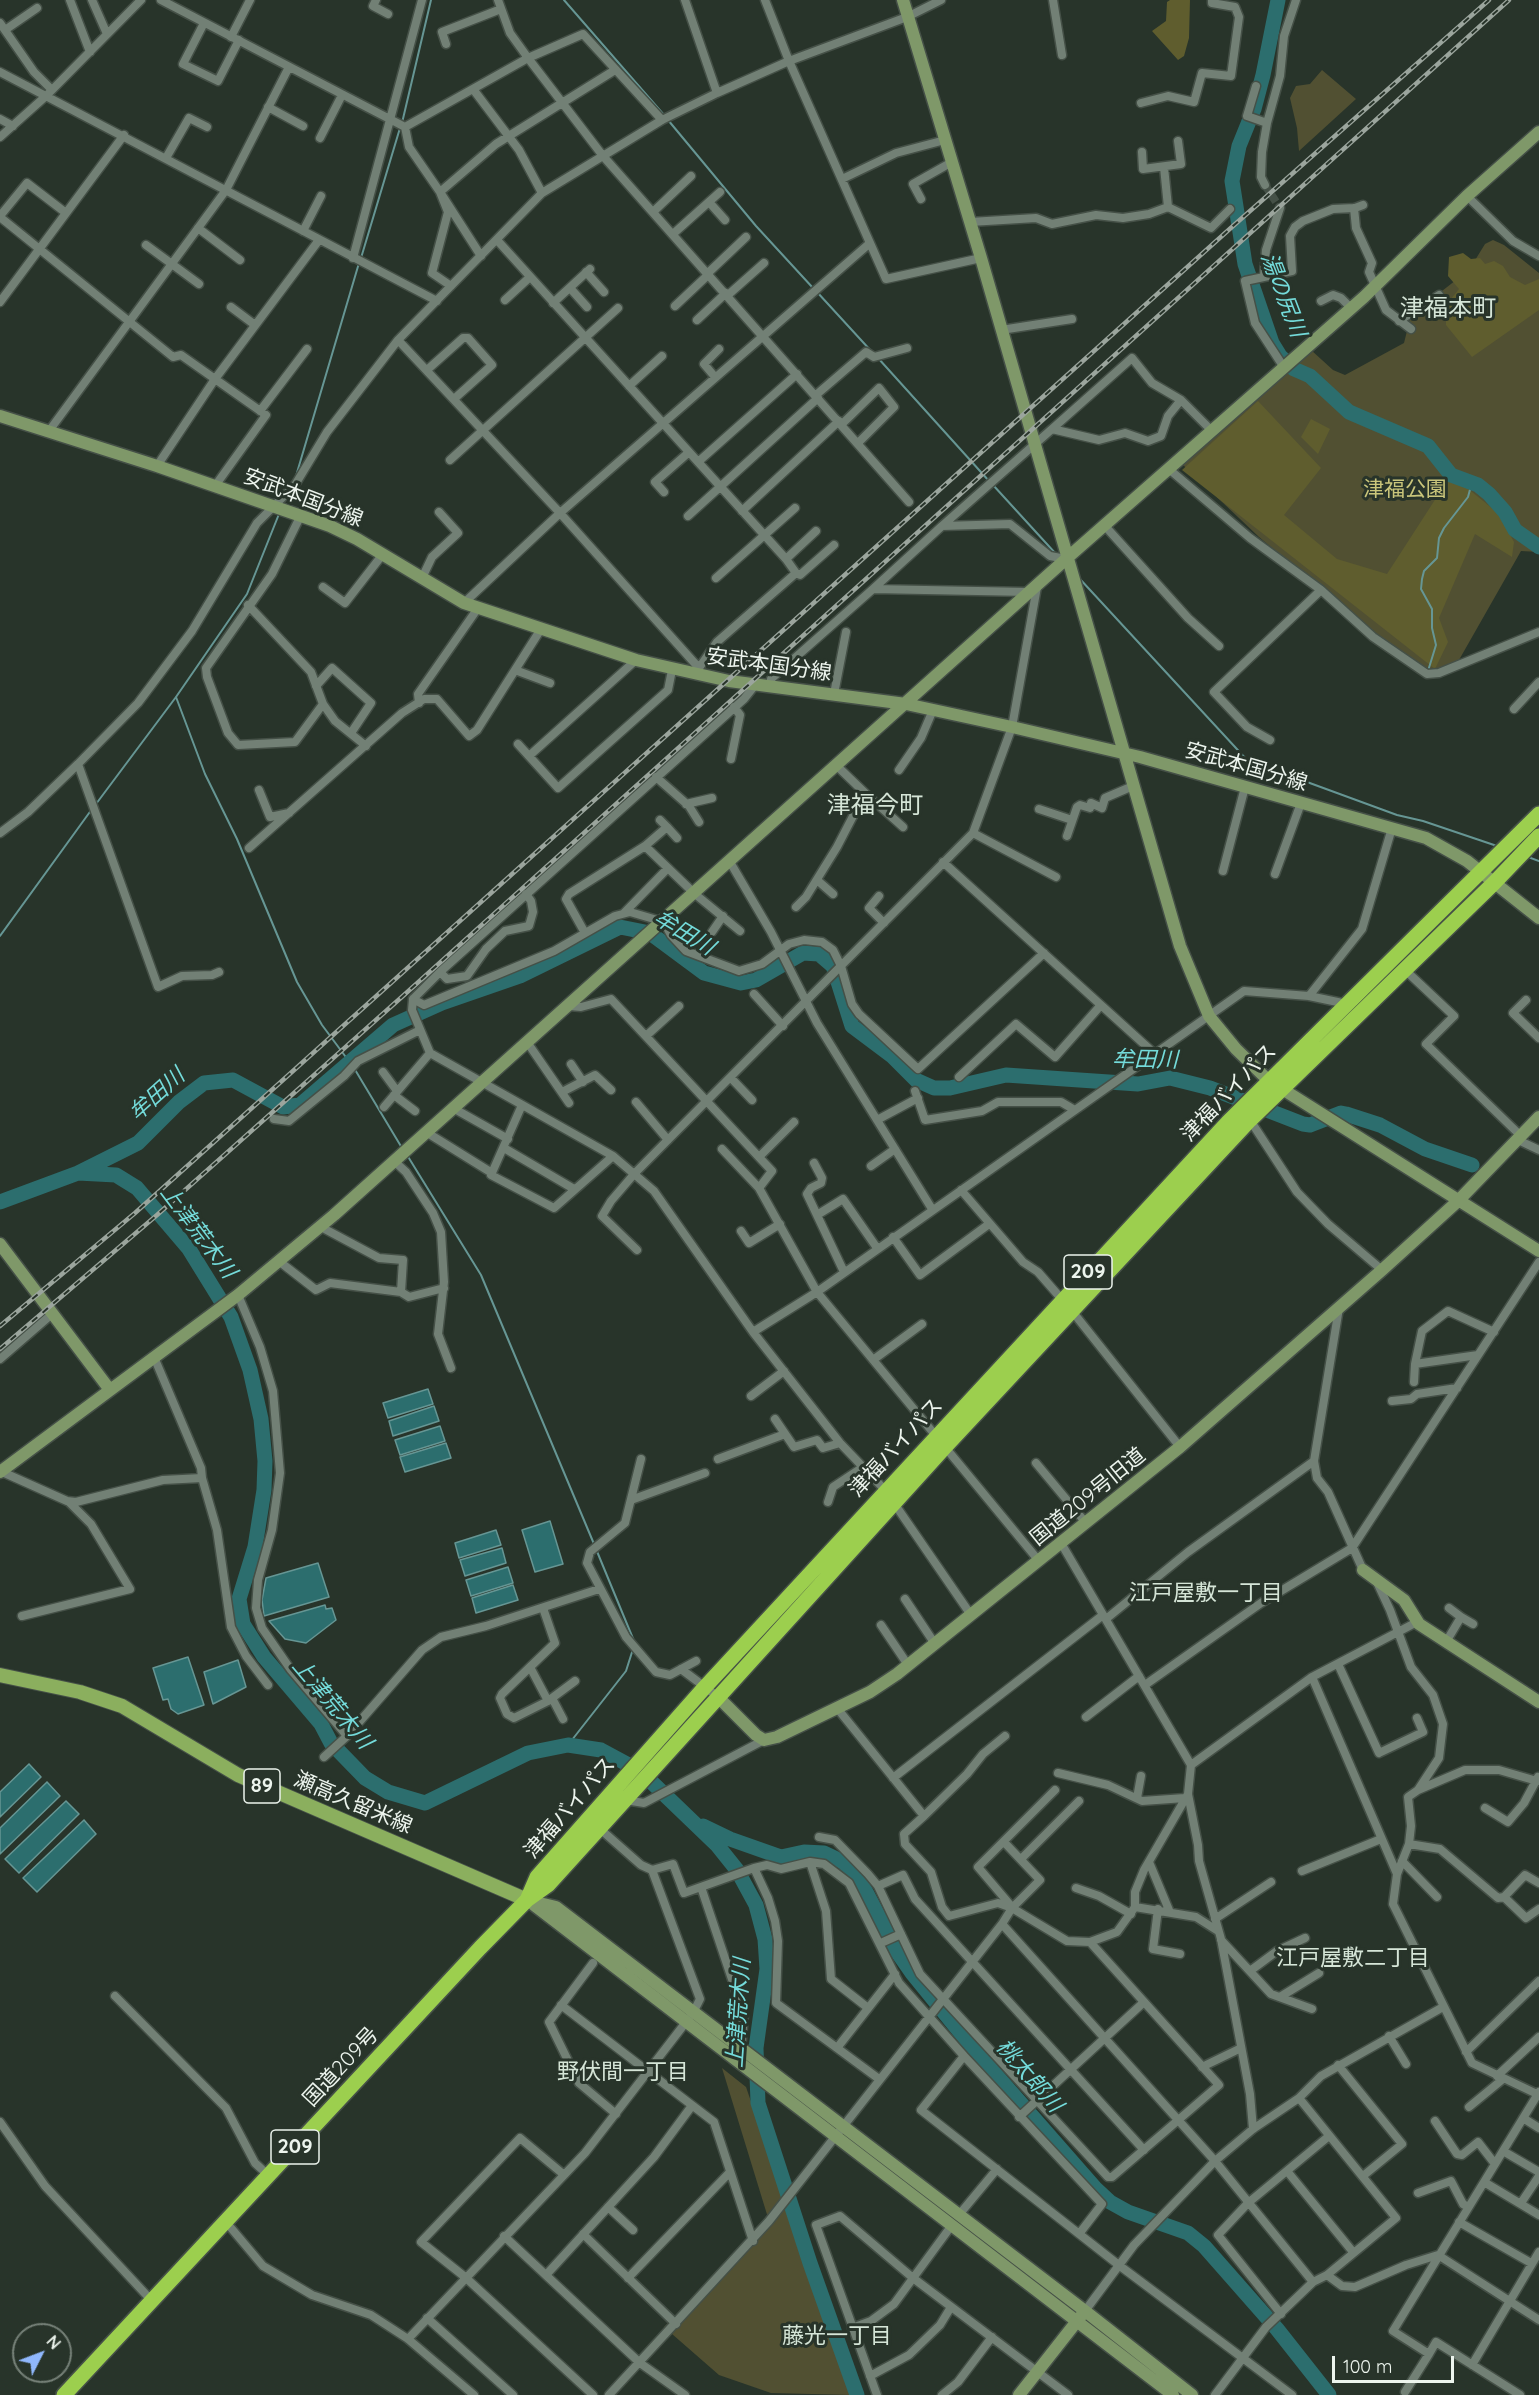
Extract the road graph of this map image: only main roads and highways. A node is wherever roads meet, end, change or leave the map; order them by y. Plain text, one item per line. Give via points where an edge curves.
1 (1539, 814) edge
2 (1539, 836) edge
3 (1488, 878) junction
4 (1275, 1084) junction
5 (1067, 1306) junction
6 (940, 1441) junction
7 (0, 1674) edge
8 (711, 1691) junction
9 (619, 1796) junction
10 (527, 1900) junction
11 (68, 2394) edge

1 - 3 highway, 津福バイパス / 209
2 - 3 highway, 津福バイパス / 209
3 - 4 highway, 津福バイパス / 209 via 1404,969
3 - 4 highway, 津福バイパス / 209 via 1347,1004
4 - 5 highway, 津福バイパス / 209
4 - 5 highway, 津福バイパス / 209 via 1250,1120
5 - 6 highway, 津福バイパス / 209
6 - 8 highway, 津福バイパス / 209 via 885,1490
6 - 8 highway, 津福バイパス / 209 via 895,1503
7 - 10 main road, 瀬高久留米線 / 89 via 122,1706 248,1779
8 - 9 highway, 津福バイパス / 209
9 - 10 highway, 津福バイパス / 209 via 599,1828 548,1885
9 - 10 highway, 津福バイパス / 209 via 537,1877
10 - 11 highway, 国道209号 / 209

